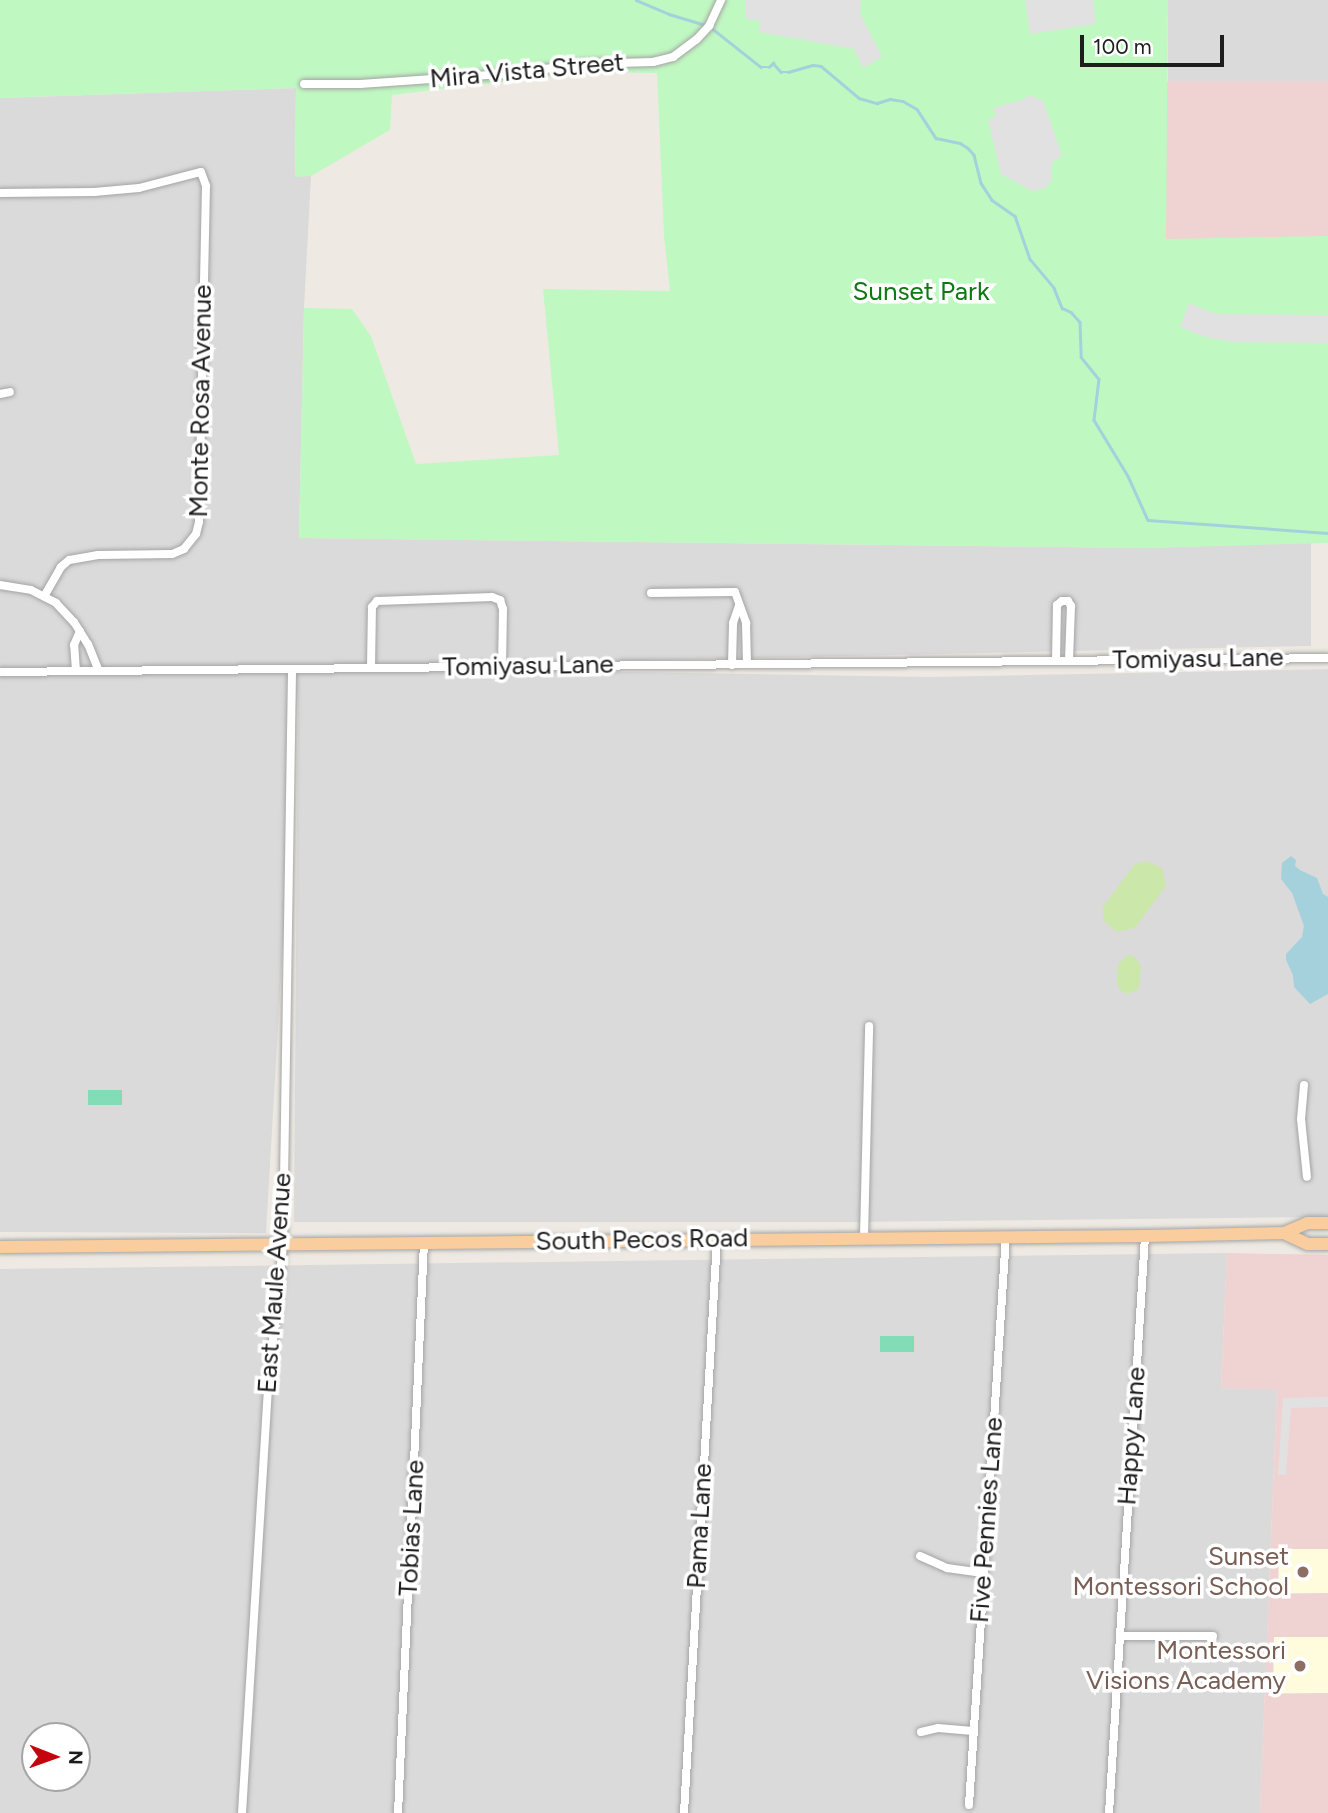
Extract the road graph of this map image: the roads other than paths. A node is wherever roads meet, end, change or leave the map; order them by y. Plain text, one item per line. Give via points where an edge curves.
1 (722, 0) edge
2 (304, 84) dead end
3 (0, 193) edge
4 (9, 392) dead end
5 (0, 394) edge
6 (0, 585) edge
7 (651, 593) dead end
8 (44, 597) junction
9 (739, 606) junction
10 (80, 631) junction
11 (1328, 658) edge
12 (1056, 661) junction
13 (1069, 661) junction
14 (732, 664) junction
15 (747, 664) junction
16 (502, 667) junction
17 (371, 668) junction
18 (292, 669) junction
19 (76, 671) junction
20 (99, 671) junction
21 (0, 672) edge
22 (869, 1026) dead end
23 (1304, 1085) dead end
24 (1307, 1177) dead end
25 (1328, 1223) edge
26 (1283, 1233) junction
27 (1006, 1236) junction
28 (1145, 1236) junction
29 (864, 1237) junction
30 (718, 1239) junction
31 (424, 1244) junction
32 (1328, 1244) edge
33 (283, 1245) junction
34 (0, 1247) edge
35 (920, 1556) dead end
36 (983, 1573) junction
37 (1120, 1636) junction
38 (1213, 1636) dead end
39 (973, 1731) junction
40 (921, 1732) dead end
41 (969, 1805) dead end
42 (242, 1813) edge
43 (398, 1813) edge
44 (684, 1813) edge
45 (1109, 1813) edge

1 - 2 street, Mira Vista Street via 697,39 673,57 653,62 360,84
3 - 8 street, Monte Rosa Avenue via 139,188 201,172 205,186 196,534 184,549 172,554 69,560
4 - 5 street
6 - 8 street
7 - 9 street via 734,592
8 - 10 street via 56,603
9 - 14 street via 733,623
9 - 15 street via 746,623
10 - 19 street via 74,645
10 - 20 street
11 - 13 street, Tomiyasu Lane
12 - 13 street, Tomiyasu Lane
12 - 13 street via 1057,605 1068,601
12 - 15 street, Tomiyasu Lane
14 - 15 street, Tomiyasu Lane
14 - 16 street, Tomiyasu Lane
16 - 17 street, Tomiyasu Lane
16 - 17 street via 503,609 500,600 492,597 377,601 372,607
17 - 18 street, Tomiyasu Lane
18 - 20 street, Tomiyasu Lane
18 - 33 street, East Maule Avenue
19 - 20 street, Tomiyasu Lane
19 - 21 street, Tomiyasu Lane
22 - 29 street
23 - 24 street via 1301,1119
25 - 26 main road, South Pecos Road via 1307,1223
26 - 28 main road, South Pecos Road
26 - 32 main road, South Pecos Road via 1308,1244
27 - 28 main road, South Pecos Road
27 - 29 main road, South Pecos Road
27 - 36 street, Five Pennies Lane
28 - 37 street, Happy Lane
29 - 30 main road, South Pecos Road
30 - 31 main road, South Pecos Road
30 - 44 street, Pama Lane
31 - 33 main road, South Pecos Road
31 - 43 street, Tobias Lane
33 - 34 main road, South Pecos Road
33 - 42 street, East Maule Avenue via 268,1388
35 - 36 street via 947,1568
36 - 39 street, Five Pennies Lane
37 - 38 street
37 - 45 street, Happy Lane
39 - 40 street via 938,1728
39 - 41 street, Five Pennies Lane

